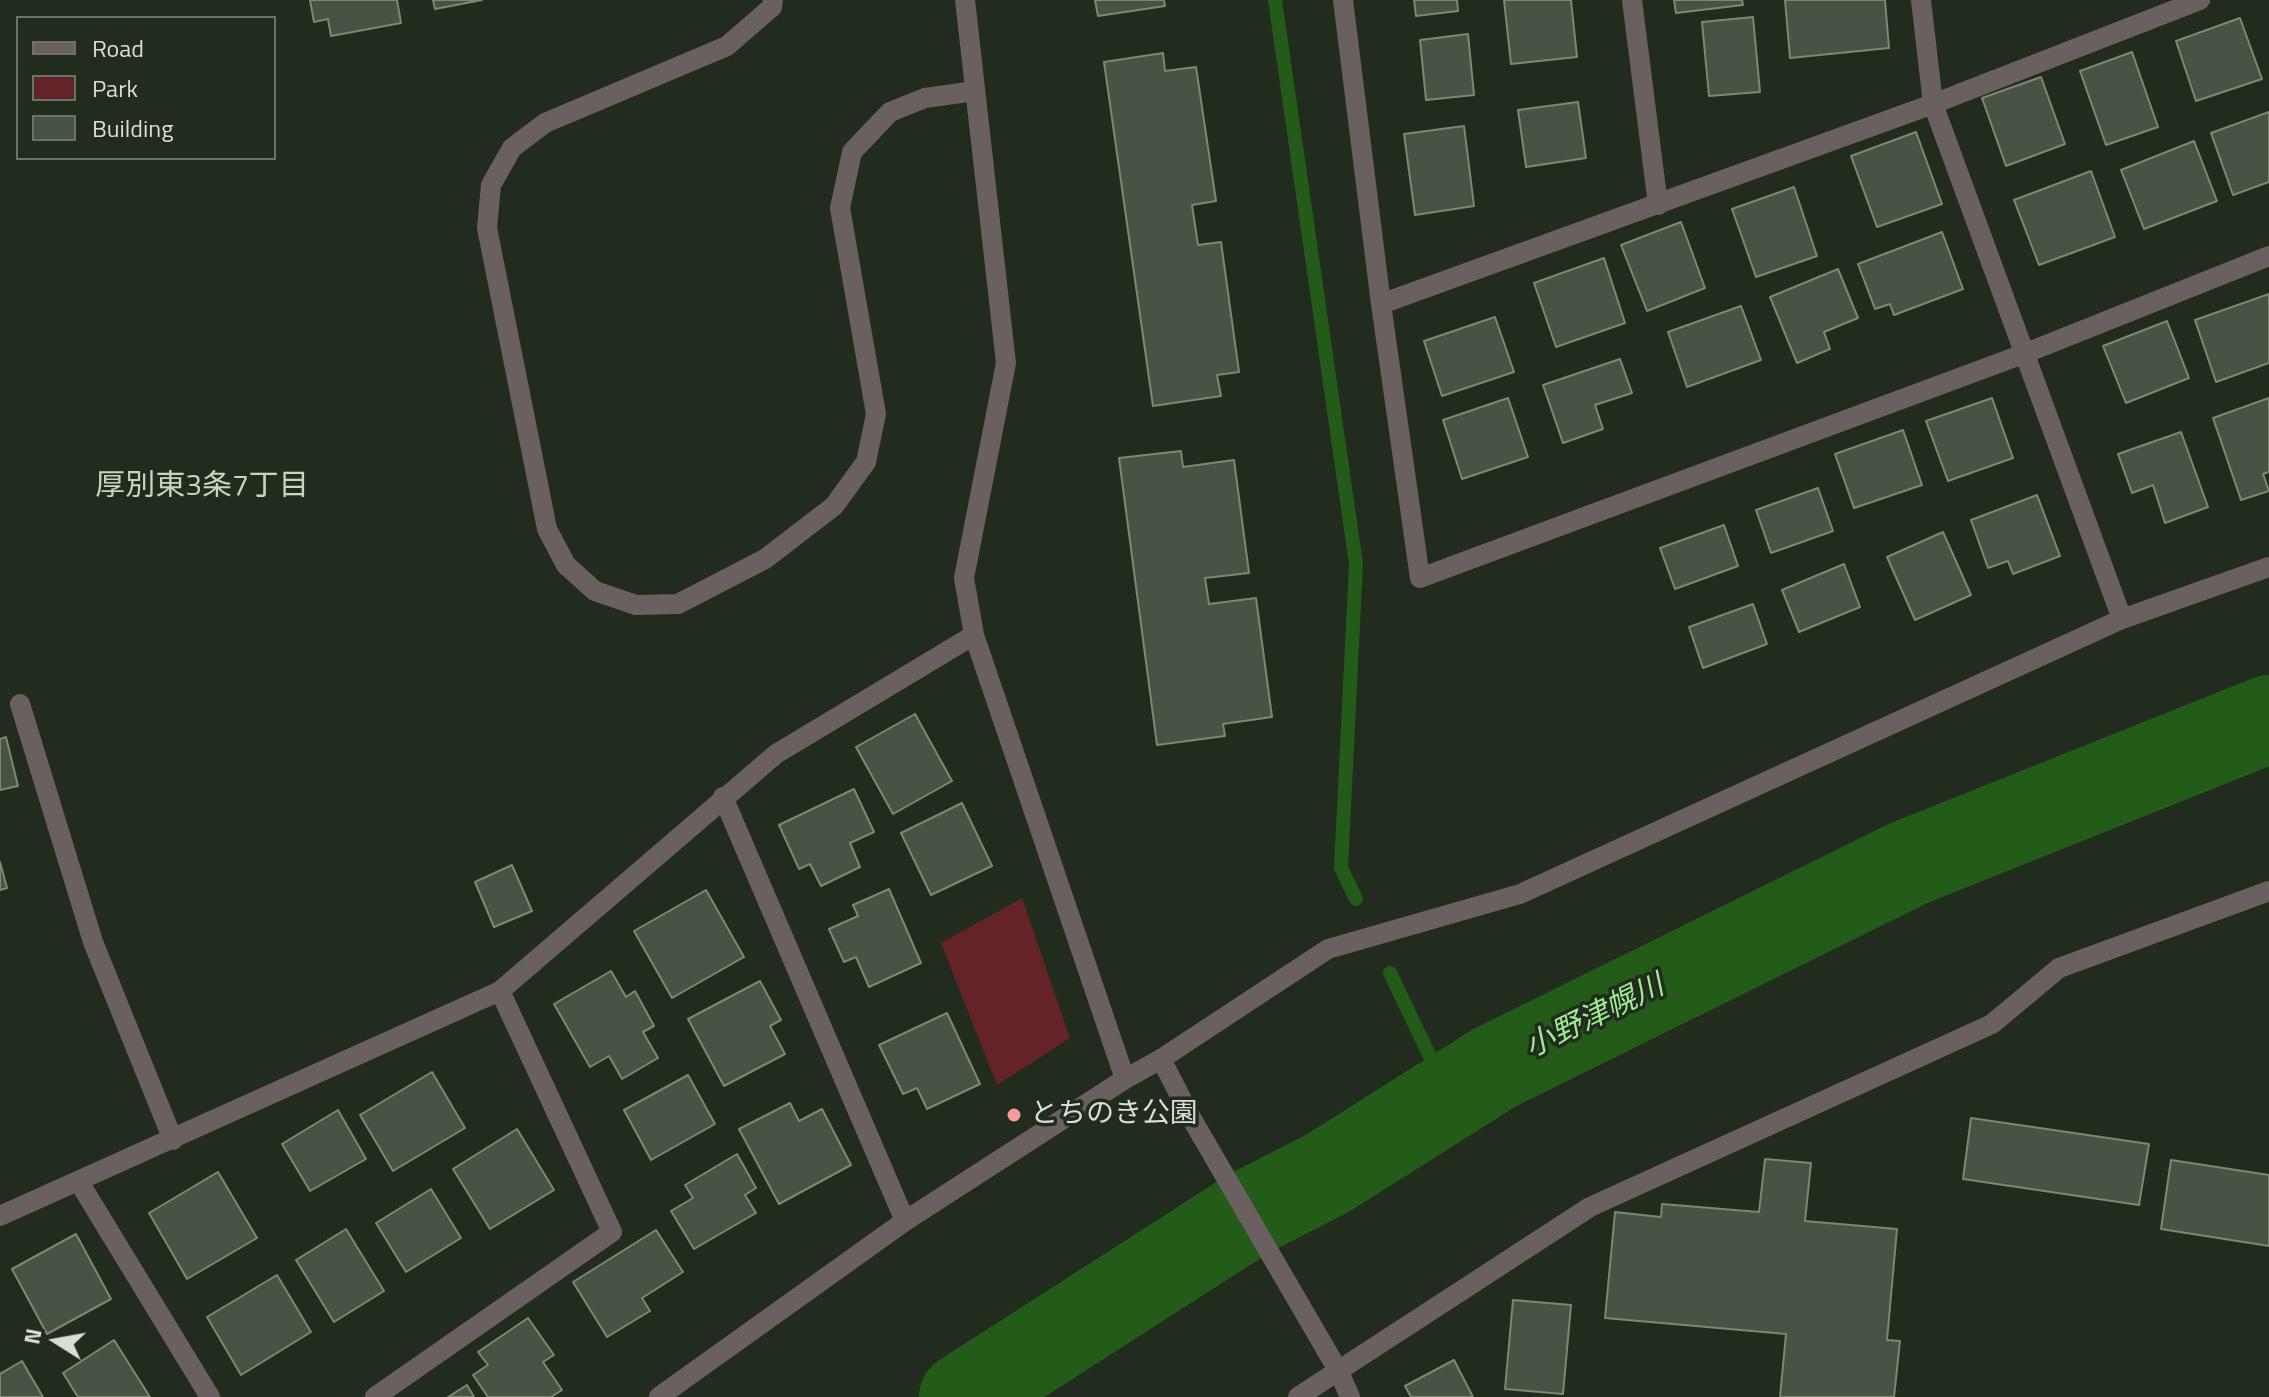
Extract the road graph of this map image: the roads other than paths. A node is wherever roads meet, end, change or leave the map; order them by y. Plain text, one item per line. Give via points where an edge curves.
1 (773, 0) edge
2 (965, 0) edge
3 (1343, 0) edge
4 (1632, 0) edge
5 (1921, 0) edge
6 (2200, 0) edge
7 (975, 91) junction
8 (1933, 104) junction
9 (1658, 205) junction
10 (2269, 256) edge
11 (1381, 304) junction
12 (2026, 353) junction
13 (2269, 567) edge
14 (2122, 619) junction
15 (974, 635) junction
16 (20, 704) dead end
17 (723, 797) junction
18 (2269, 891) edge
19 (500, 991) junction
20 (1161, 1059) junction
21 (1125, 1079) junction
22 (173, 1140) junction
23 (79, 1182) junction
24 (0, 1216) edge
25 (905, 1221) junction
26 (1339, 1372) junction
27 (210, 1397) edge
28 (375, 1397) edge
29 (659, 1397) edge
30 (1298, 1397) edge
31 (1350, 1397) edge

1 - 7 street via 772,7 727,46 545,123 512,148 491,185 487,228 547,529 566,565 595,591 636,605 678,604 765,559 834,506 866,462 876,414 840,208 852,152 890,112 925,98
2 - 7 street
3 - 11 street
4 - 9 street
5 - 8 street
6 - 8 street
7 - 15 street via 1006,363 964,578
8 - 9 street
8 - 12 street
9 - 11 street
10 - 12 street
11 - 12 street via 1420,578
12 - 14 street
13 - 14 street
14 - 20 street via 1520,894 1328,949
15 - 17 street via 776,754
15 - 21 street
16 - 22 street via 93,942
17 - 19 street
17 - 25 street
18 - 26 street via 2059,968 1992,1024 1590,1207
19 - 22 street
19 - 28 street via 612,1232
20 - 21 street
20 - 26 street
21 - 25 street
22 - 23 street
23 - 24 street
23 - 27 street
25 - 29 street
26 - 30 street
26 - 31 street

